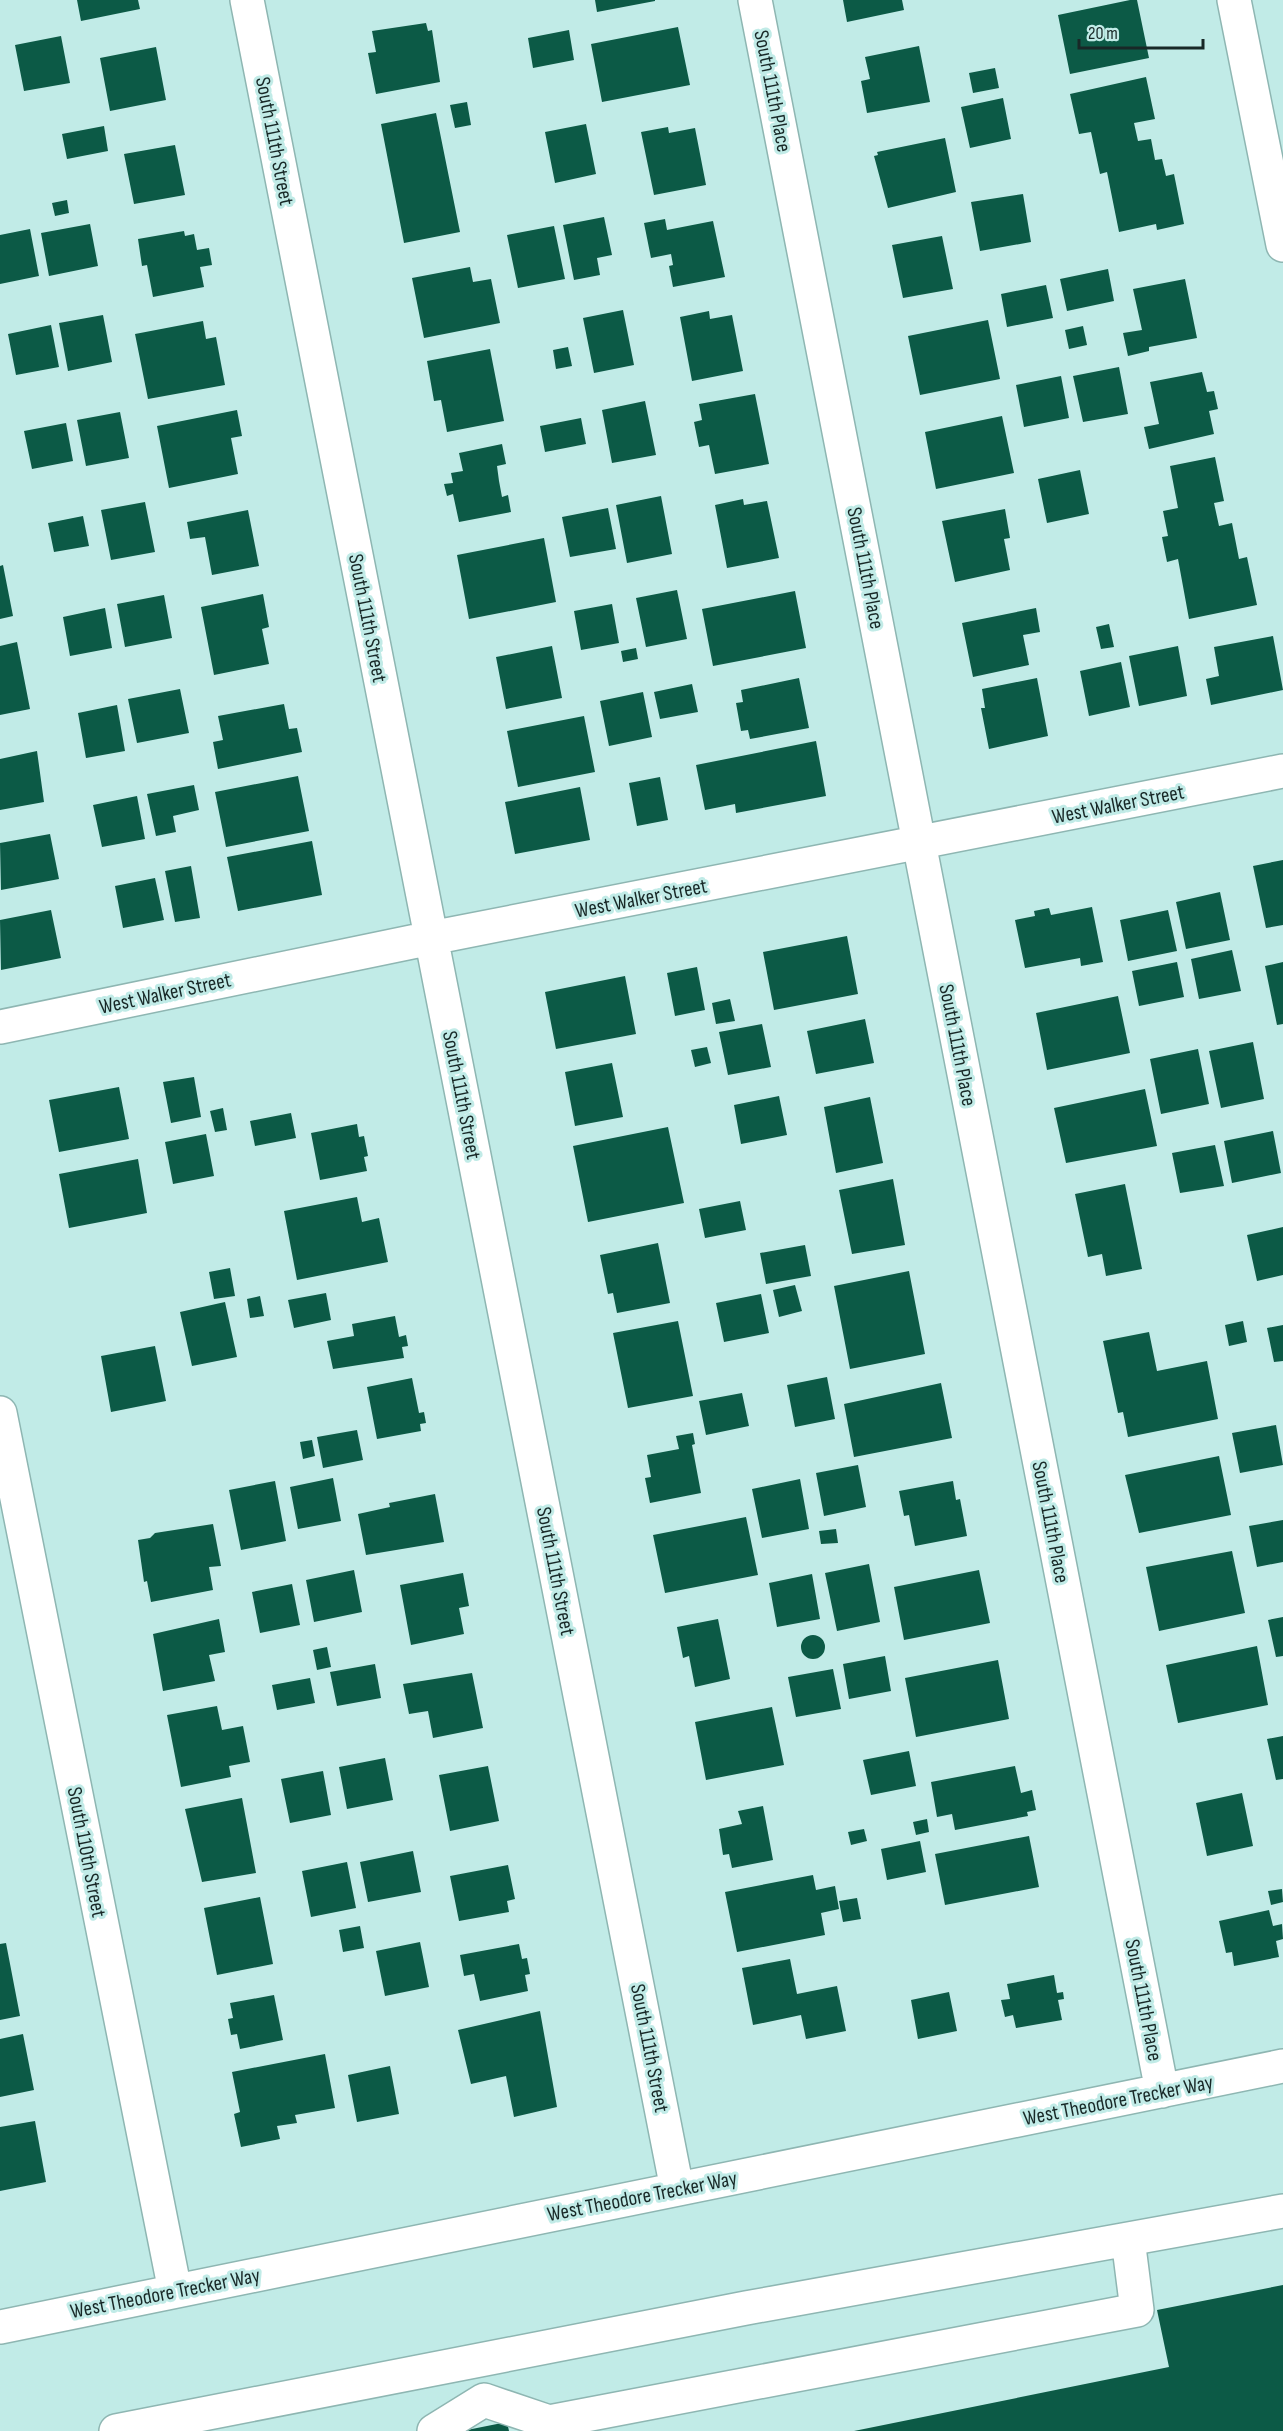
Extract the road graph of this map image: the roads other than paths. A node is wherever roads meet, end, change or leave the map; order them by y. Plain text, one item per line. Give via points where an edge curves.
1 (247, 0) edge
2 (755, 0) edge
3 (1234, 0) edge
4 (1283, 244) edge
5 (1283, 771) edge
6 (919, 844) junction
7 (431, 938) junction
8 (0, 1027) edge
9 (0, 1413) edge
10 (1283, 2066) edge
11 (1162, 2091) junction
12 (677, 2189) junction
13 (1283, 2211) edge
14 (1128, 2239) junction
15 (175, 2291) junction
16 (0, 2326) edge
17 (475, 2361) junction
18 (484, 2400) junction
19 (116, 2431) edge
20 (434, 2431) edge

1 - 7 street, South 111th Street
2 - 6 street, South 111th Place
3 - 4 street
5 - 6 street, West Walker Street
6 - 7 street, West Walker Street
6 - 11 street, South 111th Place
7 - 8 street, West Walker Street
7 - 12 street, South 111th Street
9 - 15 street, South 110th Street
10 - 11 street, West Theodore Trecker Way
11 - 12 street, West Theodore Trecker Way
12 - 15 street, West Theodore Trecker Way
13 - 14 street
14 - 17 street
14 - 18 street via 1137,2310 549,2422
15 - 16 street, West Theodore Trecker Way
17 - 18 street
17 - 19 street
18 - 20 street

